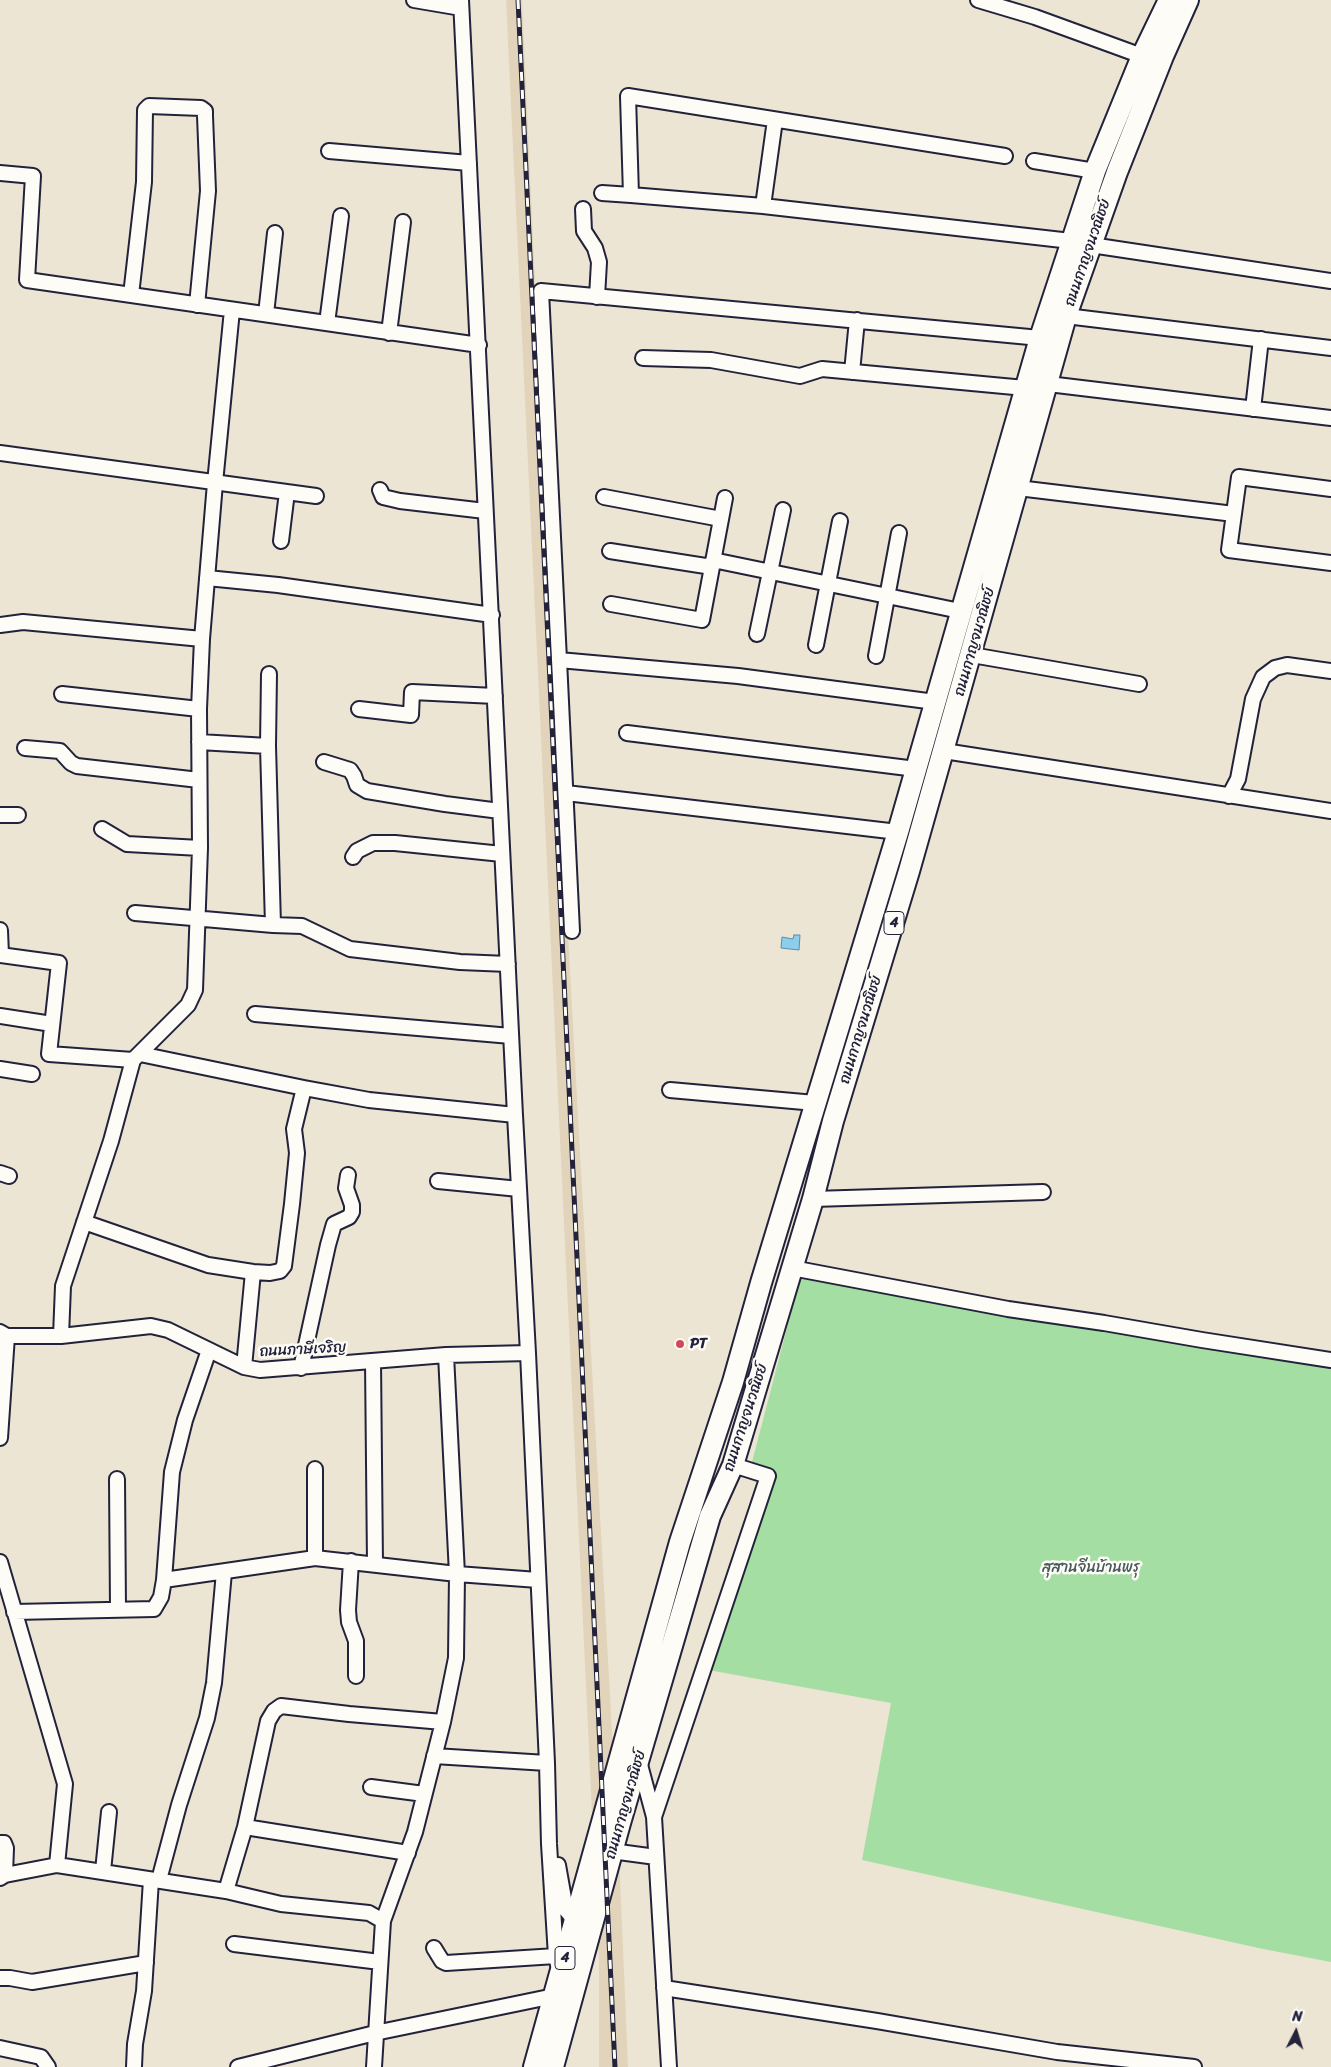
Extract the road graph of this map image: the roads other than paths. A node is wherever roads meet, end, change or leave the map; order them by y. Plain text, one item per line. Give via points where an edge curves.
1 (414, 0) edge
2 (978, 0) edge
3 (1169, 0) edge
4 (1188, 0) edge
5 (461, 4) edge
6 (1142, 56) junction
7 (775, 120) junction
8 (329, 151) dead end
9 (1005, 156) dead end
10 (1034, 161) dead end
11 (469, 163) junction
12 (1094, 171) junction
13 (0, 173) edge
14 (602, 193) dead end
15 (630, 194) junction
16 (763, 206) junction
17 (583, 209) dead end
18 (341, 216) dead end
19 (402, 222) dead end
20 (275, 233) dead end
21 (1071, 242) junction
22 (1091, 245) junction
23 (1331, 281) edge
24 (131, 295) junction
25 (597, 296) junction
26 (197, 305) junction
27 (232, 310) junction
28 (266, 314) junction
29 (1066, 316) junction
30 (857, 320) junction
31 (327, 323) junction
32 (389, 332) junction
33 (1040, 338) junction
34 (1261, 339) junction
35 (479, 345) junction
36 (1331, 348) edge
37 (643, 358) dead end
38 (852, 372) junction
39 (1026, 384) junction
40 (1047, 384) junction
41 (1253, 409) junction
42 (1331, 418) edge
43 (0, 453) edge
44 (215, 483) junction
45 (1018, 488) junction
46 (1331, 489) edge
47 (380, 490) dead end
48 (287, 492) junction
49 (316, 496) dead end
50 (604, 497) dead end
51 (725, 498) dead end
52 (783, 510) dead end
53 (485, 511) junction
54 (1234, 514) junction
55 (721, 519) junction
56 (840, 521) dead end
57 (899, 533) dead end
58 (281, 541) dead end
59 (610, 551) dead end
60 (1331, 562) edge
61 (713, 563) junction
62 (770, 571) junction
63 (207, 578) junction
64 (828, 583) junction
65 (888, 596) junction
66 (612, 604) dead end
67 (960, 611) junction
68 (492, 615) junction
69 (0, 625) edge
70 (757, 634) dead end
71 (202, 639) junction
72 (816, 645) dead end
73 (972, 655) junction
74 (876, 656) dead end
75 (559, 660) junction
76 (1331, 671) edge
77 (269, 674) dead end
78 (1139, 684) dead end
79 (62, 694) dead end
80 (495, 696) junction
81 (935, 702) junction
82 (199, 709) junction
83 (359, 710) dead end
84 (627, 733) dead end
85 (200, 742) junction
86 (268, 746) junction
87 (25, 748) dead end
88 (944, 751) junction
89 (324, 762) dead end
90 (916, 769) junction
91 (199, 780) junction
92 (566, 793) junction
93 (1229, 796) junction
94 (500, 811) junction
95 (1331, 811) edge
96 (0, 815) edge
97 (18, 815) dead end
98 (102, 830) dead end
99 (898, 832) junction
100 (200, 848) junction
101 (502, 854) junction
102 (353, 857) dead end
103 (135, 913) dead end
104 (198, 919) junction
105 (273, 925) junction
106 (0, 930) edge
107 (572, 931) dead end
108 (1, 955) edge
109 (508, 964) junction
110 (255, 1014) dead end
111 (0, 1016) edge
112 (52, 1024) junction
113 (511, 1036) junction
114 (137, 1057) junction
115 (0, 1069) edge
116 (32, 1074) dead end
117 (304, 1088) junction
118 (670, 1090) dead end
119 (815, 1102) junction
120 (515, 1115) junction
121 (348, 1175) dead end
122 (438, 1181) dead end
123 (519, 1189) junction
124 (1043, 1192) dead end
125 (812, 1199) junction
126 (84, 1222) junction
127 (792, 1268) junction
128 (253, 1272) junction
129 (4, 1334) edge
130 (61, 1336) junction
131 (209, 1350) junction
132 (528, 1354) junction
133 (446, 1355) junction
134 (1331, 1360) edge
135 (374, 1361) junction
136 (244, 1367) junction
137 (302, 1368) junction
138 (0, 1437) edge
139 (733, 1465) junction
140 (315, 1469) dead end
141 (117, 1479) dead end
142 (680, 1542) junction
143 (702, 1548) junction
144 (315, 1558) junction
145 (0, 1562) edge
146 (351, 1562) junction
147 (375, 1564) junction
148 (224, 1572) junction
149 (457, 1574) junction
150 (164, 1580) junction
151 (538, 1580) junction
152 (118, 1608) junction
153 (14, 1612) junction
154 (356, 1676) dead end
155 (443, 1722) junction
156 (434, 1756) junction
157 (639, 1761) junction
158 (547, 1762) junction
159 (371, 1787) dead end
160 (424, 1794) junction
161 (109, 1812) dead end
162 (654, 1817) junction
163 (245, 1827) junction
164 (0, 1843) edge
165 (549, 1844) junction
166 (604, 1850) junction
167 (408, 1852) junction
168 (656, 1857) junction
169 (57, 1865) junction
170 (104, 1871) junction
171 (3, 1877) edge
172 (155, 1880) junction
173 (226, 1891) junction
174 (383, 1921) junction
175 (576, 1922) junction
176 (234, 1944) dead end
177 (434, 1948) dead end
178 (380, 1962) junction
179 (146, 1963) junction
180 (558, 1965) junction
181 (0, 1978) edge
182 (664, 1988) junction
183 (554, 1996) junction
184 (375, 2032) junction
185 (0, 2048) edge
186 (48, 2067) edge
187 (134, 2067) edge
188 (238, 2067) edge
189 (374, 2067) edge
190 (534, 2067) edge
191 (553, 2067) edge
192 (669, 2067) edge
193 (1194, 2067) edge

1 - 5 street
2 - 6 street
3 - 6 highway, ถนนกาญจนวณิชย์ / 4
4 - 22 highway, ถนนกาญจนวณิชย์ / 4 via 1163,56
5 - 11 street
6 - 12 highway, ถนนกาญจนวณิชย์ / 4
7 - 9 street
7 - 15 street via 628,96
7 - 16 street
8 - 11 street
10 - 12 street
11 - 35 street
12 - 21 highway, ถนนกาญจนวณิชย์ / 4
13 - 24 street via 33,176 28,280
14 - 15 street
15 - 16 street
16 - 21 street
17 - 25 street via 584,231 599,262
18 - 31 street
19 - 32 street
20 - 28 street
21 - 33 highway, ถนนกาญจนวณิชย์ / 4
22 - 23 street
22 - 29 highway, ถนนกาญจนวณิชย์ / 4
24 - 26 street
24 - 26 street via 144,182 145,110 149,106 201,108 205,111 208,191
25 - 30 street
25 - 75 street via 541,291
26 - 27 street
27 - 28 street
27 - 44 street
28 - 31 street
29 - 34 street
29 - 40 highway, ถนนกาญจนวณิชย์ / 4
30 - 33 street
30 - 38 street
31 - 32 street
32 - 35 street
33 - 39 highway, ถนนกาญจนวณิชย์ / 4
34 - 36 street
34 - 41 street
35 - 53 street
37 - 38 street via 711,360 800,376 822,369
38 - 39 street
39 - 40 street
39 - 67 highway, ถนนกาญจนวณิชย์ / 4
40 - 41 street
40 - 45 highway, ถนนกาญจนวณิชย์ / 4
41 - 42 street
43 - 44 street
44 - 48 street
44 - 63 street
45 - 54 street
45 - 73 highway, ถนนกาญจนวณิชย์ / 4
46 - 54 street via 1238,477
47 - 53 street via 383,497 400,501
48 - 49 street
48 - 58 street
50 - 55 street
51 - 55 street
52 - 62 street
53 - 68 street
54 - 60 street via 1230,550
55 - 61 street
56 - 64 street
57 - 65 street
59 - 61 street
61 - 62 street
61 - 66 street via 702,620
62 - 64 street
62 - 70 street
63 - 68 street
63 - 71 street
64 - 65 street
64 - 72 street
65 - 67 street
65 - 74 street
67 - 81 highway, ถนนกาญจนวณิชย์ / 4
68 - 80 street
69 - 71 street via 23,622
71 - 82 street
73 - 78 street
73 - 88 highway, ถนนกาญจนวณิชย์ / 4
75 - 81 street via 738,676
75 - 92 street
76 - 93 street via 1287,665 1274,668 1263,677 1253,699 1238,779
77 - 86 street
79 - 82 street
80 - 83 street via 412,692 411,715
80 - 94 street
81 - 90 highway, ถนนกาญจนวณิชย์ / 4
82 - 85 street
84 - 90 street
85 - 86 street
85 - 91 street
86 - 105 street
87 - 91 street via 60,751 77,766
88 - 93 street
88 - 125 highway, ถนนกาญจนวณิชย์ / 4
89 - 94 street via 350,770 357,786 367,791
90 - 99 highway, ถนนกาญจนวณิชย์ / 4
91 - 100 street
92 - 99 street
92 - 107 street
93 - 95 street
94 - 101 street
96 - 97 street
98 - 100 street via 127,844
99 - 119 highway, ถนนกาญจนวณิชย์ / 4
100 - 104 street
101 - 102 street via 373,843 357,851
101 - 109 street
103 - 104 street
104 - 105 street
104 - 114 street via 194,995 188,1006
105 - 109 street via 306,927 350,949 460,962
106 - 108 street
108 - 112 street via 60,963
109 - 113 street
110 - 113 street
111 - 112 street
112 - 114 street via 49,1054
113 - 120 street
114 - 117 street
114 - 126 street
115 - 116 street
117 - 120 street via 369,1100
117 - 128 street via 294,1129 296,1153 284,1266 276,1273
118 - 119 street
119 - 142 highway, ถนนกาญจนวณิชย์ / 4 via 733,1382
120 - 123 street
121 - 137 street via 346,1188 352,1212 334,1224
122 - 123 street
123 - 132 street
124 - 125 street
125 - 127 highway, ถนนกาญจนวณิชย์ / 4
126 - 128 street via 201,1263
126 - 130 street via 63,1286
127 - 134 street via 1008,1309
127 - 139 highway, ถนนกาญจนวณิชย์ / 4
128 - 136 street
129 - 130 street, ถนนภาษีเจริญ
129 - 138 street
130 - 131 street, ถนนภาษีเจริญ via 151,1326 168,1330
131 - 136 street, ถนนภาษีเจริญ
131 - 150 street via 185,1420 172,1472
132 - 133 street, ถนนภาษีเจริญ
132 - 151 street
133 - 135 street, ถนนภาษีเจริญ
133 - 149 street
135 - 137 street, ถนนภาษีเจริญ
135 - 147 street
136 - 137 street, ถนนภาษีเจริญ via 260,1370
139 - 143 highway, ถนนกาญจนวณิชย์ / 4 via 710,1516
139 - 162 street via 768,1476
140 - 144 street
141 - 152 street
142 - 143 highway
142 - 166 highway, ถนนกาญจนวณิชย์ / 4 via 602,1820
143 - 157 highway, ถนนกาญจนวณิชย์ / 4
144 - 146 street
144 - 148 street
145 - 153 street
146 - 147 street
146 - 154 street via 348,1610 356,1641
147 - 149 street
148 - 150 street
148 - 172 street via 214,1683 207,1718
149 - 151 street
149 - 155 street via 456,1658
150 - 152 street via 161,1597 154,1609
151 - 158 street
152 - 153 street
153 - 169 street via 65,1784
155 - 156 street
155 - 163 street via 281,1706 268,1721
156 - 158 street
156 - 160 street
157 - 162 street
157 - 166 highway, ถนนกาญจนวณิชย์ / 4
158 - 165 street
159 - 160 street
160 - 167 street
161 - 170 street
162 - 168 street
163 - 167 street
163 - 173 street
164 - 171 street via 4,1843 6,1848
165 - 175 street via 557,1858 566,1910
165 - 180 street
166 - 168 street
166 - 175 highway, ถนนกาญจนวณิชย์ / 4
166 - 191 highway, ถนนกาญจนวณิชย์ / 4
167 - 174 street
168 - 182 street
169 - 170 street
169 - 171 street
170 - 172 street
172 - 173 street
172 - 179 street
173 - 174 street via 281,1904 370,1913
174 - 178 street
175 - 180 highway, ถนนกาญจนวณิชย์ / 4
176 - 178 street
177 - 180 street via 446,1963
178 - 184 street
179 - 181 street via 32,1982
179 - 187 street via 134,2044
180 - 183 highway, ถนนกาญจนวณิชย์ / 4
182 - 192 street
182 - 193 street via 878,2020 1057,2052
183 - 184 street
183 - 190 highway, ถนนกาญจนวณิชย์ / 4
184 - 188 street
184 - 189 street
185 - 186 street via 41,2056

